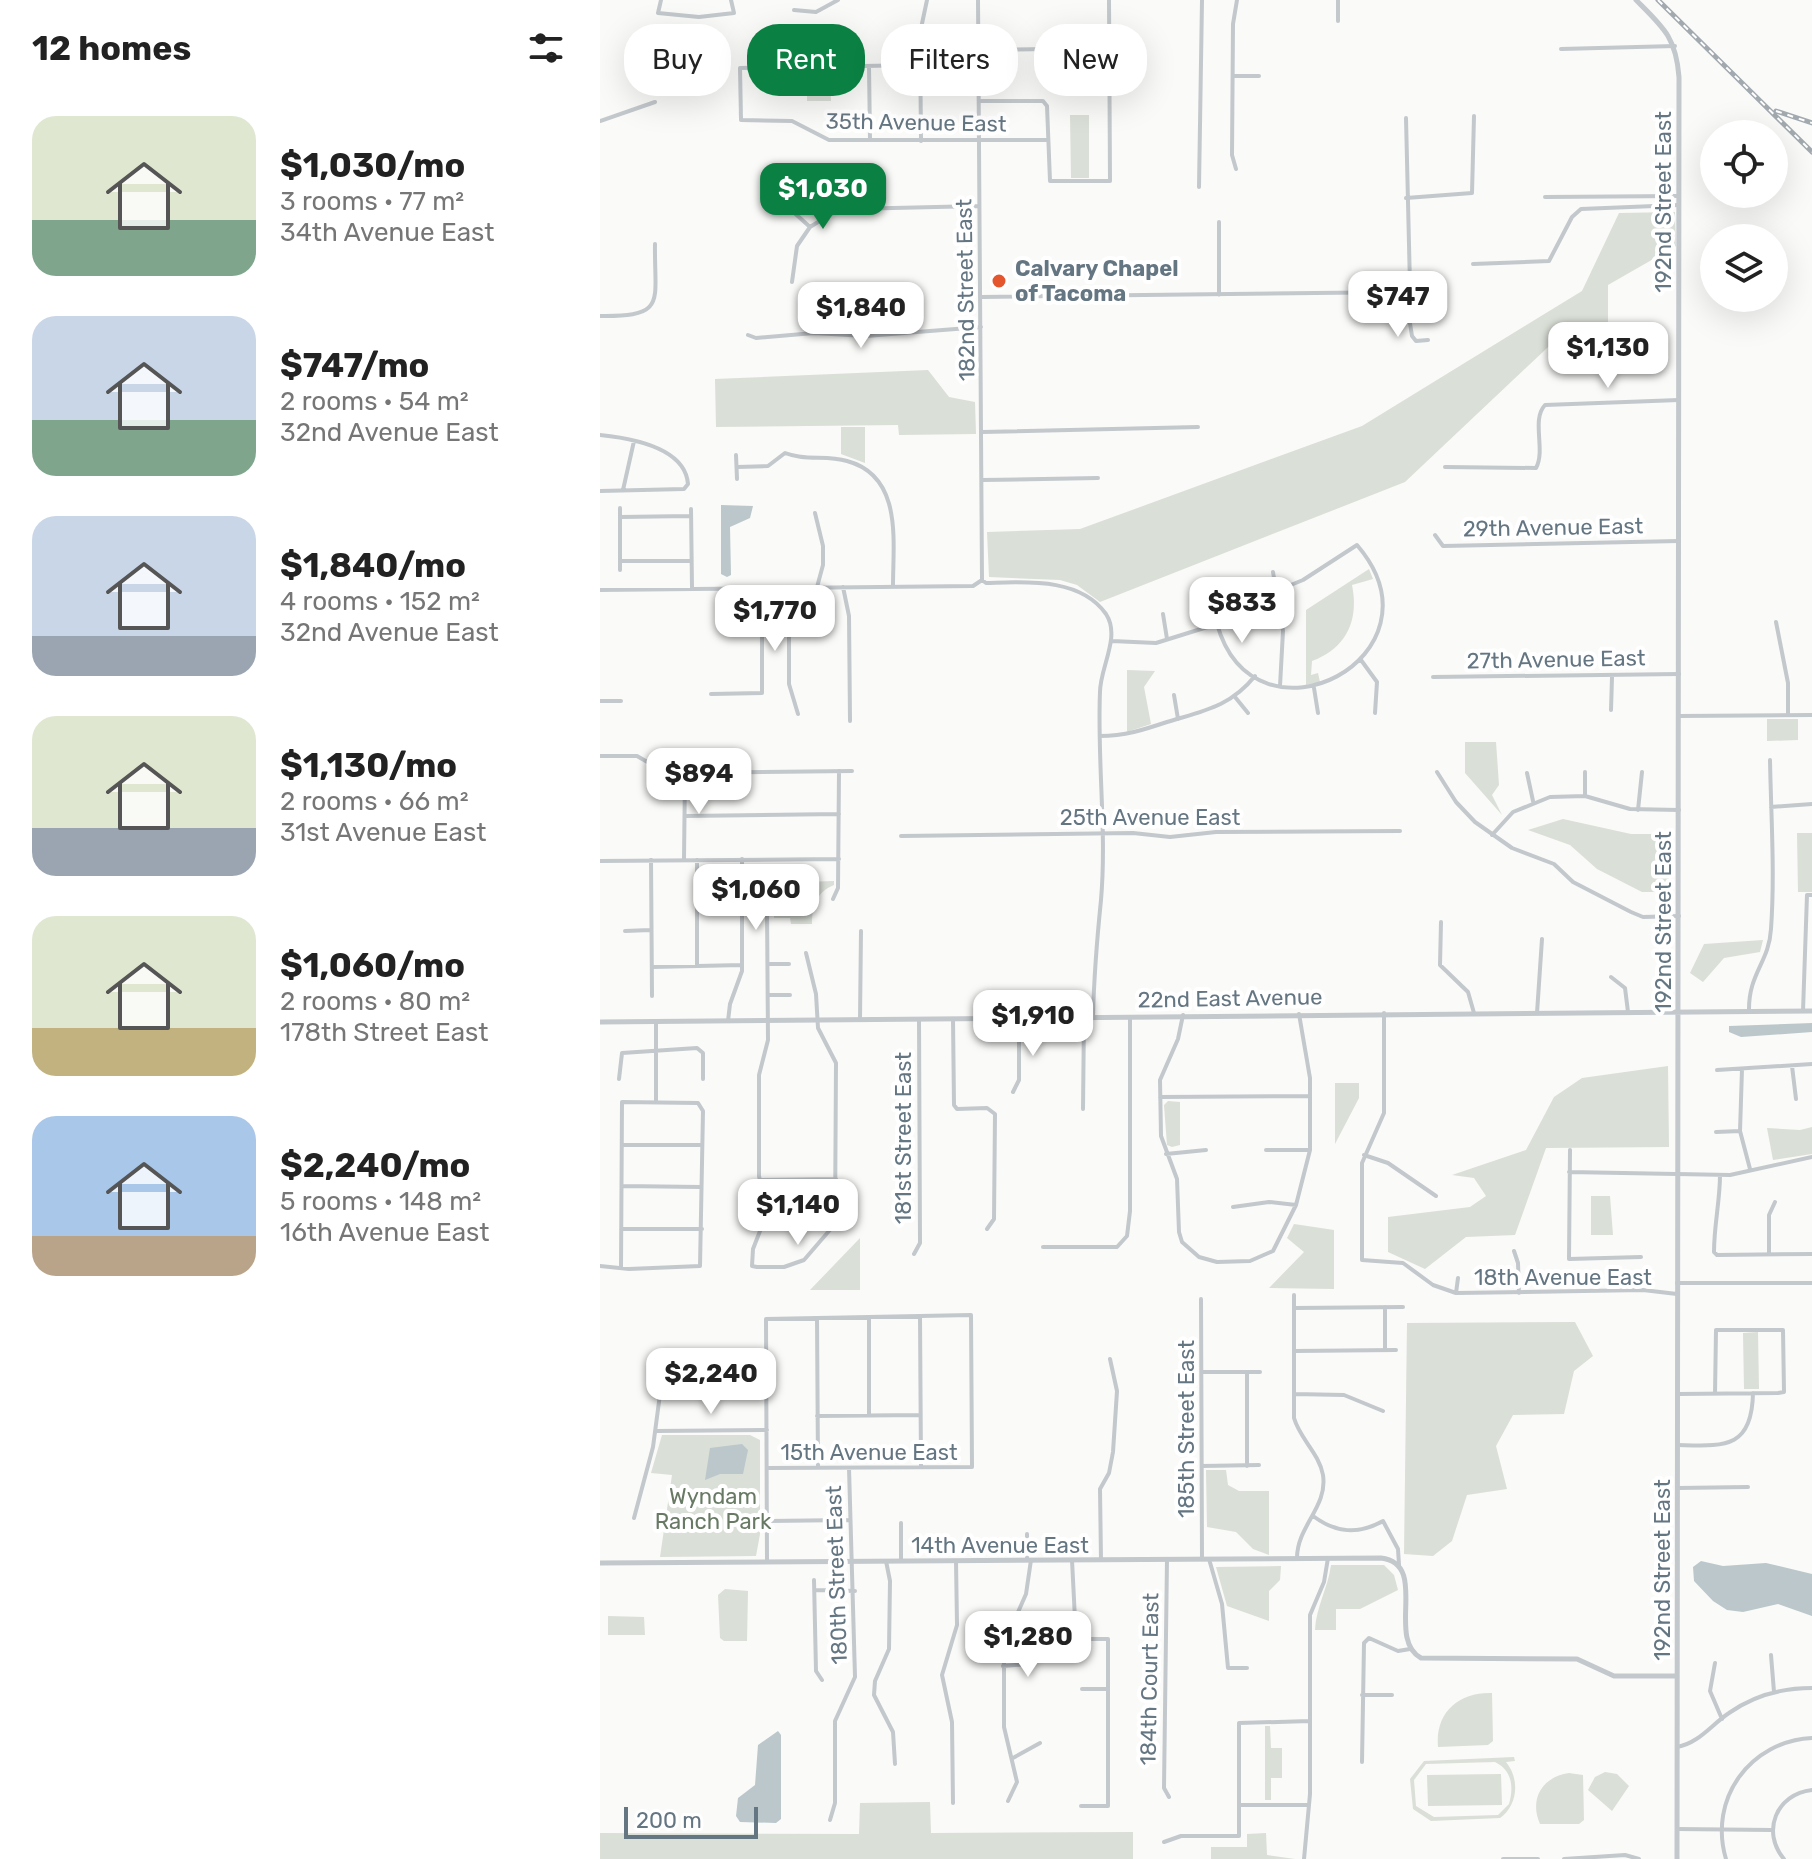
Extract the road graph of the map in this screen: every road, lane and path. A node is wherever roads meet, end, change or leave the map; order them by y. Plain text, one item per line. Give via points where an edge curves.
1 (661, 0) edge
2 (731, 0) edge
3 (838, 0) edge
4 (927, 0) edge
5 (978, 0) edge
6 (1109, 0) edge
7 (1202, 0) edge
8 (1237, 0) edge
9 (1338, 0) edge
10 (1636, 0) edge
11 (794, 10) dead end
12 (1338, 21) dead end
13 (922, 24) edge
14 (978, 24) edge
15 (1110, 24) edge
16 (1675, 46) junction
17 (1561, 49) dead end
18 (869, 66) junction
19 (881, 66) edge
20 (1233, 76) junction
21 (1259, 76) dead end
22 (920, 96) edge
23 (979, 96) edge
24 (1110, 96) edge
25 (979, 101) junction
26 (655, 102) dead end
27 (1474, 116) dead end
28 (1406, 118) dead end
29 (600, 121) edge
30 (870, 140) junction
31 (1047, 140) junction
32 (921, 141) junction
33 (979, 141) junction
34 (1236, 169) dead end
35 (1199, 187) dead end
36 (1679, 196) junction
37 (1545, 197) dead end
38 (1406, 198) junction
39 (780, 200) dead end
40 (1679, 205) junction
41 (979, 206) junction
42 (1219, 222) dead end
43 (810, 227) junction
44 (655, 244) dead end
45 (1473, 264) dead end
46 (792, 282) dead end
47 (1405, 292) junction
48 (1219, 295) junction
49 (982, 297) junction
50 (600, 316) edge
51 (981, 327) junction
52 (748, 335) dead end
53 (1428, 340) dead end
54 (1679, 400) junction
55 (1198, 427) dead end
56 (982, 432) junction
57 (600, 435) edge
58 (634, 441) junction
59 (736, 455) dead end
60 (737, 467) junction
61 (1445, 467) dead end
62 (1098, 478) dead end
63 (737, 479) dead end
64 (982, 480) junction
65 (623, 490) junction
66 (600, 491) edge
67 (620, 508) dead end
68 (691, 509) dead end
69 (815, 513) dead end
70 (691, 516) junction
71 (620, 517) junction
72 (1435, 535) dead end
73 (1679, 541) junction
74 (620, 561) junction
75 (691, 561) junction
76 (620, 570) dead end
77 (1273, 572) dead end
78 (982, 580) junction
79 (893, 586) junction
80 (762, 587) junction
81 (789, 587) junction
82 (817, 587) junction
83 (843, 587) junction
84 (692, 588) junction
85 (600, 590) edge
86 (1276, 591) junction
87 (1163, 614) dead end
88 (1776, 622) dead end
89 (1167, 639) junction
90 (1111, 641) junction
91 (1361, 660) junction
92 (1679, 674) junction
93 (1255, 676) junction
94 (1433, 677) dead end
95 (1612, 677) junction
96 (1280, 686) junction
97 (1314, 687) junction
98 (711, 694) dead end
99 (1174, 695) dead end
100 (1235, 697) junction
101 (600, 701) edge
102 (621, 701) dead end
103 (1611, 710) dead end
104 (1248, 713) dead end
105 (1318, 713) dead end
106 (1375, 713) dead end
107 (798, 714) dead end
108 (1788, 715) junction
109 (1812, 715) edge
110 (1679, 716) junction
111 (1178, 719) junction
112 (850, 721) dead end
113 (1100, 736) junction
114 (600, 756) edge
115 (1770, 760) dead end
116 (649, 763) dead end
117 (839, 771) junction
118 (852, 771) dead end
119 (1437, 772) dead end
120 (1585, 772) dead end
121 (1642, 772) dead end
122 (668, 773) dead end
123 (685, 773) junction
124 (1527, 773) dead end
125 (1585, 796) junction
126 (1533, 801) junction
127 (1812, 804) edge
128 (1771, 807) junction
129 (1638, 810) junction
130 (1679, 810) junction
131 (839, 814) junction
132 (685, 816) junction
133 (1400, 831) dead end
134 (1100, 833) junction
135 (1492, 835) junction
136 (901, 836) dead end
137 (684, 859) junction
138 (697, 859) junction
139 (742, 859) junction
140 (839, 859) junction
141 (651, 860) junction
142 (600, 861) edge
143 (1809, 895) edge
144 (833, 899) dead end
145 (767, 909) dead end
146 (1679, 916) junction
147 (1441, 922) dead end
148 (651, 930) junction
149 (625, 931) dead end
150 (861, 931) dead end
151 (1542, 939) dead end
152 (806, 953) dead end
153 (768, 964) junction
154 (789, 964) dead end
155 (742, 965) junction
156 (697, 966) junction
157 (652, 967) junction
158 (1611, 977) dead end
159 (768, 995) junction
160 (790, 995) dead end
161 (652, 996) dead end
162 (1803, 1011) junction
163 (1812, 1011) edge
164 (1628, 1012) junction
165 (1749, 1012) junction
166 (1384, 1013) junction
167 (1474, 1013) junction
168 (1537, 1013) junction
169 (1678, 1013) junction
170 (1299, 1014) junction
171 (1130, 1015) junction
172 (1183, 1015) junction
173 (1084, 1016) junction
174 (1093, 1016) junction
175 (1019, 1017) junction
176 (919, 1019) junction
177 (953, 1019) junction
178 (817, 1020) junction
179 (860, 1020) junction
180 (728, 1021) junction
181 (768, 1021) junction
182 (600, 1022) edge
183 (656, 1022) junction
184 (656, 1051) junction
185 (1812, 1064) edge
186 (1792, 1066) junction
187 (1742, 1069) junction
188 (1717, 1070) dead end
189 (619, 1079) dead end
190 (703, 1079) dead end
191 (1013, 1092) dead end
192 (1309, 1096) junction
193 (1160, 1097) junction
194 (1796, 1099) dead end
195 (656, 1102) junction
196 (1083, 1109) dead end
197 (1740, 1131) junction
198 (1716, 1132) dead end
199 (622, 1145) junction
200 (702, 1145) junction
201 (1206, 1150) dead end
202 (1266, 1150) dead end
203 (1310, 1150) junction
204 (1570, 1150) dead end
205 (1166, 1154) junction
206 (1364, 1155) junction
207 (1812, 1157) edge
208 (1750, 1170) junction
209 (1569, 1172) junction
210 (1678, 1172) junction
211 (1720, 1175) junction
212 (836, 1179) junction
213 (760, 1180) junction
214 (622, 1186) junction
215 (701, 1187) junction
216 (1436, 1196) dead end
217 (1775, 1202) dead end
218 (1296, 1205) junction
219 (1233, 1207) dead end
220 (621, 1229) junction
221 (702, 1229) junction
222 (987, 1229) dead end
223 (1043, 1247) dead end
224 (1514, 1251) dead end
225 (914, 1254) dead end
226 (1769, 1254) junction
227 (1812, 1254) edge
228 (1641, 1257) dead end
229 (600, 1266) edge
230 (621, 1267) junction
231 (1458, 1278) dead end
232 (1677, 1283) junction
233 (1812, 1283) edge
234 (1456, 1293) junction
235 (1519, 1293) junction
236 (1677, 1294) junction
237 (1294, 1295) dead end
238 (1201, 1299) dead end
239 (1385, 1307) junction
240 (1403, 1307) dead end
241 (1294, 1308) junction
242 (920, 1316) junction
243 (869, 1317) junction
244 (817, 1318) junction
245 (1385, 1350) junction
246 (1396, 1350) dead end
247 (1294, 1351) junction
248 (1110, 1359) dead end
249 (1202, 1372) junction
250 (1247, 1372) junction
251 (1260, 1372) dead end
252 (766, 1378) junction
253 (1753, 1393) junction
254 (1294, 1394) junction
255 (1678, 1394) junction
256 (1715, 1394) junction
257 (1383, 1411) dead end
258 (869, 1415) junction
259 (920, 1415) junction
260 (817, 1416) junction
261 (767, 1430) junction
262 (656, 1431) junction
263 (1678, 1445) junction
264 (1259, 1465) dead end
265 (1202, 1466) junction
266 (1247, 1466) junction
267 (921, 1467) junction
268 (767, 1468) junction
269 (818, 1468) junction
270 (849, 1468) junction
271 (1748, 1487) dead end
272 (1678, 1488) junction
273 (1313, 1516) junction
274 (634, 1518) dead end
275 (849, 1520) junction
276 (767, 1521) junction
277 (901, 1523) dead end
278 (1027, 1534) dead end
279 (1297, 1558) junction
280 (1328, 1558) junction
281 (1167, 1559) junction
282 (1205, 1559) junction
283 (1029, 1560) junction
284 (1072, 1560) junction
285 (1101, 1560) junction
286 (886, 1561) junction
287 (901, 1561) junction
288 (956, 1561) junction
289 (767, 1562) junction
290 (850, 1562) junction
291 (600, 1563) edge
292 (1399, 1565) junction
293 (814, 1580) dead end
294 (815, 1590) junction
295 (855, 1591) junction
296 (1410, 1649) junction
297 (1771, 1655) dead end
298 (1038, 1657) dead end
299 (1715, 1663) dead end
300 (1003, 1666) junction
301 (1247, 1668) dead end
302 (1677, 1676) junction
303 (822, 1680) dead end
304 (1812, 1688) edge
305 (1082, 1689) dead end
306 (1108, 1689) junction
307 (1774, 1692) junction
308 (1362, 1695) junction
309 (1392, 1695) dead end
310 (1722, 1719) junction
311 (1310, 1721) junction
312 (1812, 1738) edge
313 (1040, 1743) dead end
314 (1677, 1747) junction
315 (1013, 1758) junction
316 (1362, 1762) dead end
317 (895, 1764) dead end
318 (1812, 1790) edge
319 (1169, 1797) dead end
320 (1008, 1801) dead end
321 (953, 1803) dead end
322 (1239, 1805) junction
323 (1308, 1805) junction
324 (1081, 1806) dead end
325 (830, 1820) dead end
326 (1677, 1829) junction
327 (1721, 1830) junction
328 (1772, 1830) junction
329 (1164, 1842) dead end
330 (1304, 1859) edge
331 (1503, 1859) edge
332 (1538, 1859) edge
333 (1564, 1859) edge
334 (1639, 1859) edge
335 (1677, 1859) edge
336 (1726, 1859) edge
337 (1784, 1859) edge

1 - 2 street via 658,13 699,17 734,13
3 - 11 street via 816,12
4 - 13 street
5 - 14 street, 182nd Street East
6 - 15 street
7 - 35 street
8 - 20 street
9 - 12 street
10 - 16 street
16 - 17 street
16 - 36 street, 192nd Street East
18 - 19 street
18 - 30 street
18 - 30 street, 35th Avenue East via 740,68 741,120 792,121 829,140
20 - 21 street
20 - 34 street
22 - 32 street
23 - 25 street, 182nd Street East
24 - 31 street via 1111,180 1051,182
25 - 31 street via 1044,102
25 - 33 street, 182nd Street East
26 - 29 street
27 - 38 street via 1473,192
28 - 38 street
30 - 32 street, 35th Avenue East
31 - 33 street, 35th Avenue East
32 - 33 street, 35th Avenue East
33 - 41 street, 182nd Street East
36 - 37 street
36 - 40 street, 192nd Street East
38 - 47 street via 1410,286
39 - 43 street
40 - 45 street via 1587,207 1572,217 1549,261
40 - 54 street, 192nd Street East
41 - 43 street via 850,209
41 - 49 street, 182nd Street East
42 - 48 street
43 - 46 street via 797,246
44 - 50 street via 654,298 649,308 636,316
47 - 48 street
47 - 53 street via 1412,336
48 - 49 street
49 - 51 street, 182nd Street East
51 - 52 street via 866,336
51 - 56 street, 182nd Street East
54 - 61 street via 1543,406 1536,468
54 - 73 street, 192nd Street East
55 - 56 street
56 - 64 street, 182nd Street East
57 - 58 street
58 - 65 street
58 - 65 street via 677,462 688,478 684,489
59 - 60 street
60 - 63 street
60 - 79 street via 768,466 785,453 866,469 890,503
62 - 64 street
64 - 78 street, 182nd Street East
65 - 66 street
67 - 71 street
68 - 70 street
69 - 82 street via 823,546
70 - 71 street
70 - 75 street
71 - 74 street
72 - 73 street, 29th Avenue East via 1443,546
73 - 92 street, 192nd Street East
74 - 75 street
74 - 76 street
75 - 84 street
77 - 86 street
78 - 79 street via 973,586
78 - 90 street via 1077,591 1104,612
79 - 83 street
80 - 81 street
80 - 84 street
80 - 98 street via 762,693
81 - 82 street
81 - 107 street via 789,684
82 - 83 street
83 - 112 street via 849,616
84 - 85 street
86 - 91 street via 1357,545 1377,575 1382,605 1378,631
86 - 96 street via 1284,643
87 - 89 street
88 - 108 street via 1788,683
89 - 90 street via 1143,645
89 - 93 street via 1217,624 1228,649
90 - 113 street via 1101,674
91 - 97 street via 1339,678
91 - 106 street via 1377,682
92 - 95 street, 27th Avenue East
92 - 110 street, 192nd Street East
93 - 96 street
93 - 100 street
94 - 95 street, 27th Avenue East
95 - 103 street
96 - 97 street
97 - 105 street
99 - 111 street
100 - 104 street
100 - 111 street via 1212,711
101 - 102 street
108 - 109 street
108 - 110 street
110 - 130 street, 192nd Street East
111 - 113 street via 1134,734
113 - 134 street
114 - 116 street via 637,756
115 - 128 street
117 - 118 street
117 - 123 street
117 - 131 street
119 - 135 street via 1456,802
120 - 125 street
121 - 129 street
122 - 123 street
123 - 132 street
124 - 126 street
125 - 126 street
125 - 129 street
126 - 135 street via 1505,818
127 - 128 street
128 - 165 street via 1771,929 1751,981
129 - 130 street
130 - 146 street, 192nd Street East
131 - 132 street
131 - 140 street
132 - 137 street
133 - 134 street, 25th Avenue East via 1170,837
134 - 136 street, 25th Avenue East
134 - 174 street
135 - 146 street via 1554,864 1573,882 1631,912
137 - 138 street
137 - 141 street
138 - 139 street
138 - 156 street
139 - 140 street
139 - 155 street
140 - 144 street
141 - 142 street
141 - 148 street
143 - 162 street
145 - 153 street
146 - 169 street, 192nd Street East
147 - 167 street via 1440,965 1468,992
148 - 149 street
148 - 157 street
150 - 179 street
151 - 168 street
152 - 178 street
153 - 154 street
153 - 159 street
155 - 156 street
155 - 180 street
156 - 157 street
157 - 161 street
158 - 164 street via 1625,988
159 - 160 street
159 - 181 street
162 - 163 street, 22nd East Avenue
162 - 165 street, 22nd East Avenue
164 - 168 street, 22nd East Avenue
164 - 169 street, 22nd East Avenue
165 - 169 street, 22nd East Avenue
166 - 167 street, 22nd East Avenue
166 - 170 street, 22nd East Avenue
166 - 206 street via 1384,1113
167 - 168 street, 22nd East Avenue
169 - 210 street, 192nd Street East
170 - 172 street, 22nd East Avenue
170 - 192 street
171 - 172 street, 22nd East Avenue
171 - 174 street, 22nd East Avenue
171 - 223 street via 1130,1211 1123,1243
172 - 193 street via 1161,1073
173 - 174 street, 22nd East Avenue
173 - 175 street, 22nd East Avenue
173 - 196 street
175 - 177 street, 22nd East Avenue
175 - 191 street via 1019,1080
176 - 177 street, 22nd East Avenue
176 - 179 street, 22nd East Avenue
176 - 225 street, 181st Street East via 920,1243
177 - 222 street via 954,1105 987,1108 995,1114 994,1219
178 - 179 street, 22nd East Avenue
178 - 181 street, 22nd East Avenue
178 - 212 street via 836,1063
180 - 181 street, 22nd East Avenue
180 - 183 street, 22nd East Avenue
181 - 213 street via 759,1065
182 - 183 street, 22nd East Avenue
183 - 184 street
184 - 189 street via 622,1053
184 - 190 street via 702,1050
184 - 195 street
185 - 186 street
186 - 187 street
186 - 194 street
187 - 188 street
187 - 197 street
192 - 193 street
192 - 203 street
193 - 205 street
195 - 199 street via 622,1102
195 - 200 street via 700,1105
197 - 198 street
197 - 208 street
199 - 200 street
199 - 214 street
200 - 215 street
201 - 205 street
202 - 203 street
203 - 218 street
204 - 209 street
205 - 218 street via 1177,1179 1179,1232 1188,1248 1208,1261 1250,1261 1273,1251
206 - 216 street via 1388,1163
206 - 234 street, 18th Avenue East via 1362,1260 1403,1263 1433,1285
207 - 208 street
208 - 211 street
209 - 210 street
209 - 228 street via 1569,1259
210 - 211 street
210 - 232 street, 192nd Street East
211 - 226 street via 1714,1252
212 - 213 street
212 - 213 street via 835,1224 804,1260 762,1267 751,1263 767,1213
214 - 215 street
214 - 220 street
215 - 221 street
217 - 226 street via 1769,1215
218 - 219 street
220 - 221 street
220 - 230 street
221 - 230 street via 700,1266
224 - 235 street
226 - 227 street
229 - 230 street
231 - 234 street
232 - 233 street, 18th Avenue East
232 - 236 street, 192nd Street East
234 - 235 street, 18th Avenue East
235 - 236 street, 18th Avenue East
236 - 255 street, 192nd Street East
237 - 241 street
238 - 249 street, 185th Street East
239 - 240 street
239 - 241 street
239 - 245 street
241 - 247 street
242 - 243 street
242 - 259 street
242 - 267 street, 15th Avenue East via 971,1315 972,1467
243 - 244 street
243 - 258 street
244 - 252 street via 766,1319
244 - 260 street
245 - 246 street
245 - 247 street
247 - 254 street
248 - 285 street via 1117,1391 1113,1452 1100,1489
249 - 250 street
249 - 265 street, 185th Street East
250 - 251 street
250 - 266 street
252 - 261 street
252 - 262 street via 662,1379
253 - 256 street
253 - 256 street via 1784,1392 1783,1330 1716,1330
253 - 263 street via 1751,1419 1742,1435 1726,1444
254 - 257 street via 1344,1395
254 - 273 street via 1296,1424 1323,1475
255 - 256 street
255 - 263 street, 192nd Street East
258 - 259 street
258 - 260 street
259 - 267 street
260 - 269 street
261 - 262 street
261 - 268 street
262 - 274 street
263 - 272 street, 192nd Street East
264 - 266 street
265 - 266 street
265 - 282 street, 185th Street East
267 - 270 street, 15th Avenue East
268 - 269 street, 15th Avenue East
268 - 276 street
269 - 270 street, 15th Avenue East
270 - 275 street, 180th Street East
271 - 272 street
272 - 302 street, 192nd Street East
273 - 279 street via 1301,1535
273 - 292 street via 1348,1531 1383,1521 1398,1549
275 - 276 street
275 - 290 street, 180th Street East
276 - 289 street
277 - 287 street
278 - 283 street
279 - 280 street, 14th Avenue East
279 - 282 street, 14th Avenue East
280 - 292 street, 14th Avenue East via 1388,1559
280 - 311 street via 1310,1615
281 - 282 street, 14th Avenue East
281 - 285 street, 14th Avenue East
281 - 319 street, 184th Court East via 1164,1788
282 - 301 street, 185th Street East via 1222,1604 1228,1668
283 - 284 street, 14th Avenue East
283 - 288 street, 14th Avenue East
283 - 300 street via 1029,1583 1008,1635
284 - 285 street, 14th Avenue East
284 - 306 street via 1076,1639 1108,1639
286 - 287 street, 14th Avenue East
286 - 290 street, 14th Avenue East
286 - 317 street via 889,1649 874,1695 893,1732
287 - 288 street, 14th Avenue East
288 - 321 street via 957,1625 942,1675 952,1722
289 - 290 street, 14th Avenue East
289 - 291 street, 14th Avenue East
290 - 295 street, 180th Street East
292 - 296 street via 1405,1580
293 - 294 street
294 - 295 street
294 - 303 street via 816,1671
295 - 325 street, 180th Street East via 854,1683 835,1721 835,1803
296 - 302 street via 1428,1659 1577,1659 1614,1676
296 - 308 street via 1398,1651 1367,1639 1361,1658
297 - 307 street
298 - 300 street via 1029,1664
299 - 310 street via 1710,1691
300 - 315 street via 1004,1727
302 - 314 street, 192nd Street East
304 - 307 street
305 - 306 street
306 - 324 street via 1108,1806
307 - 310 street
308 - 309 street
308 - 316 street
310 - 314 street via 1692,1743
311 - 322 street via 1239,1723
311 - 323 street
312 - 327 street via 1781,1744 1745,1769 1727,1797
313 - 315 street
314 - 326 street, 192nd Street East
315 - 320 street via 1017,1788
318 - 328 street via 1784,1802
322 - 323 street
322 - 329 street via 1239,1836 1181,1836
323 - 330 street
326 - 327 street
326 - 335 street, 192nd Street East
327 - 328 street
327 - 336 street
328 - 337 street
331 - 332 street
333 - 334 street

